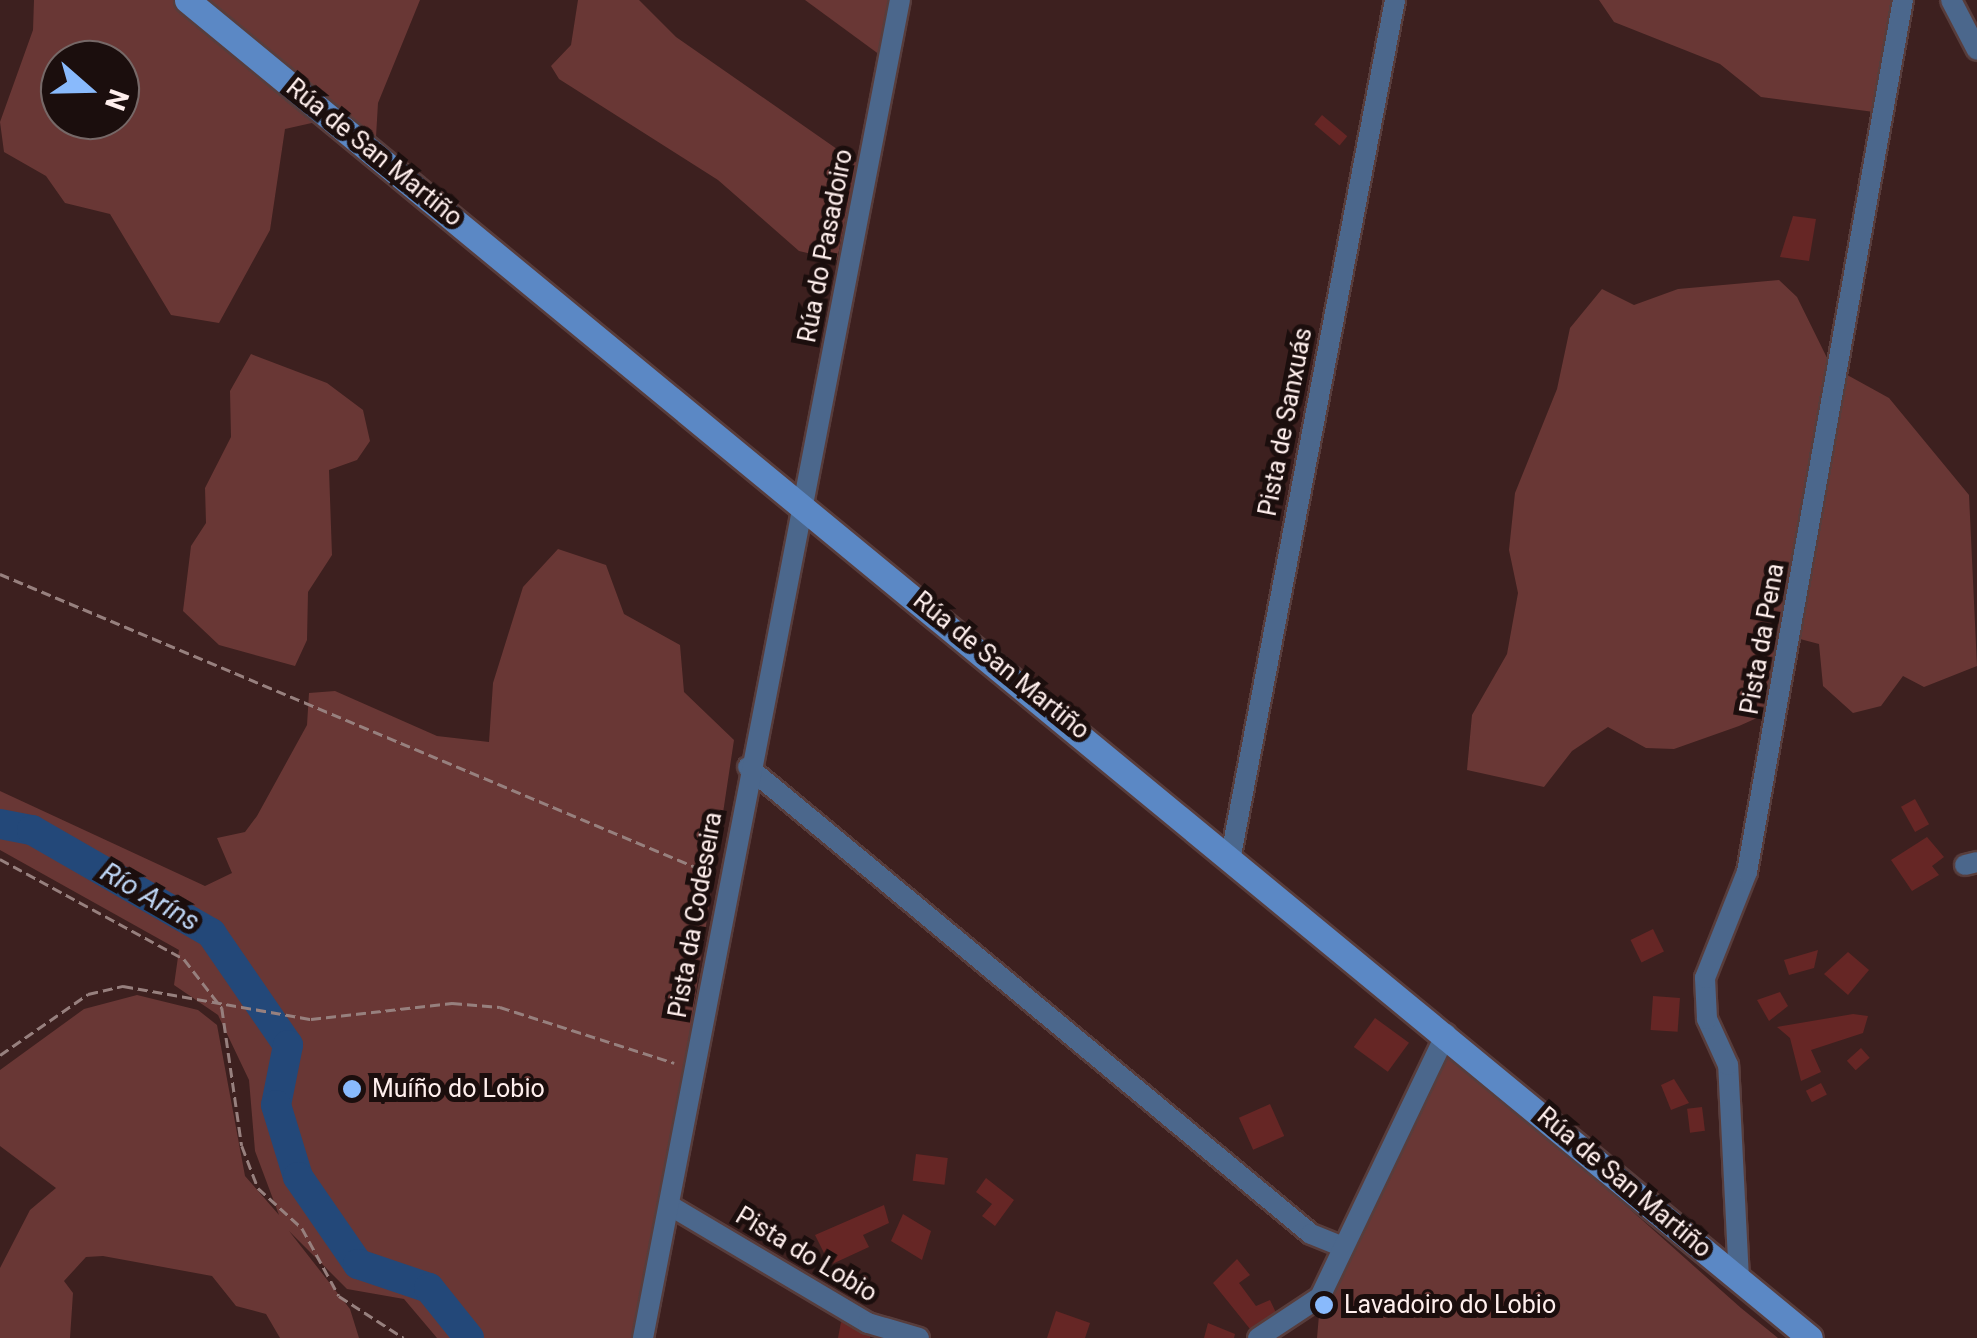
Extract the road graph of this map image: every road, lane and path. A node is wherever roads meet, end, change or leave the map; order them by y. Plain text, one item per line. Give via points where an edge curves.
1 (186, 0) edge
2 (900, 0) edge
3 (1395, 0) edge
4 (1903, 0) edge
5 (1951, 0) edge
6 (1977, 50) edge
7 (799, 500) junction
8 (0, 574) edge
9 (748, 767) junction
10 (1231, 855) junction
11 (0, 860) edge
12 (727, 880) junction
13 (222, 1008) junction
14 (1446, 1034) junction
15 (0, 1055) edge
16 (694, 1069) junction
17 (669, 1204) junction
18 (1340, 1246) junction
19 (1739, 1279) junction
20 (404, 1338) edge
21 (643, 1338) edge
22 (919, 1338) edge
23 (1258, 1338) edge
24 (1810, 1338) edge

1 - 7 street, Rúa de San Martiño
2 - 7 street, Rúa do Pasadoiro
3 - 10 street, Pista de Sanxuás
4 - 19 street, Pista da Pena via 1746,872 1705,978 1707,1019 1728,1065
5 - 6 street
7 - 9 street, Pista da Codeseira
7 - 10 street, Rúa de San Martiño
8 - 12 path
9 - 12 street, Pista da Codeseira
9 - 18 street via 1311,1234
10 - 14 street, Rúa de San Martiño
11 - 13 path via 184,959
12 - 16 street, Pista da Codeseira
13 - 15 path via 123,986 88,994
13 - 16 path via 310,1019 500,1007
13 - 20 path via 242,1146 258,1188 302,1228 338,1296
14 - 18 street
14 - 19 street, Rúa de San Martiño
16 - 17 street, Pista da Codeseira
17 - 21 street, Pista da Codeseira
17 - 22 street, Pista do Lobio via 868,1323
18 - 23 street via 1310,1308
19 - 24 street, Rúa de San Martiño

